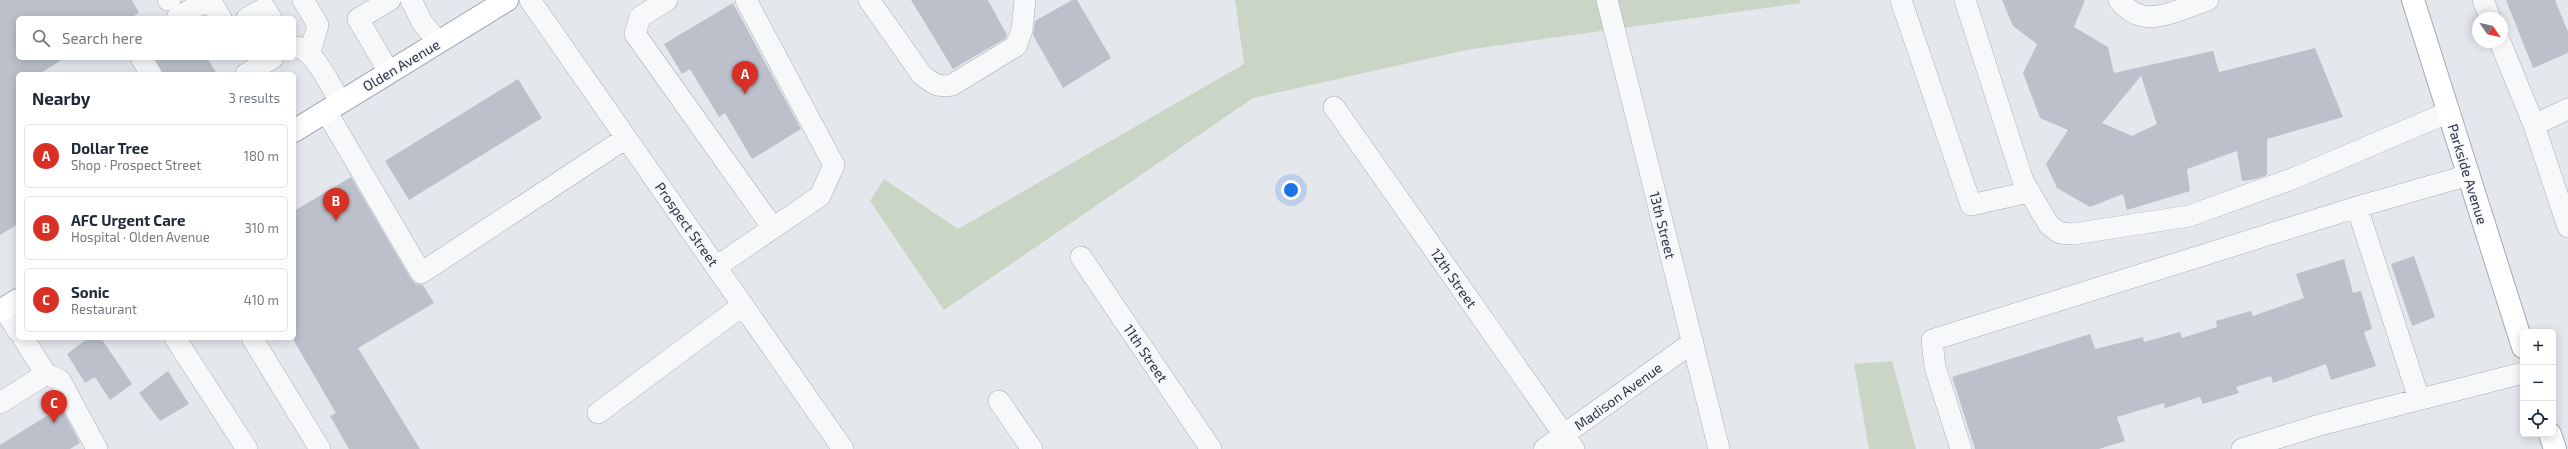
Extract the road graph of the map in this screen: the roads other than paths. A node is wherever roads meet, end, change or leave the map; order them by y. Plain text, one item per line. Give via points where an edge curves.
1 (206, 0) edge
2 (210, 0) edge
3 (303, 0) edge
4 (390, 0) edge
5 (411, 0) edge
6 (507, 0) edge
7 (530, 0) edge
8 (667, 0) edge
9 (746, 0) edge
10 (868, 0) edge
11 (1026, 0) edge
12 (1607, 0) edge
13 (1901, 0) edge
14 (1965, 0) edge
15 (2119, 0) edge
16 (2208, 0) edge
17 (2413, 0) edge
18 (2483, 0) edge
19 (2488, 12) edge
20 (180, 16) edge
21 (220, 16) edge
22 (251, 16) edge
23 (270, 16) edge
24 (438, 42) junction
25 (2502, 48) edge
26 (302, 50) edge
27 (142, 60) edge
28 (268, 60) edge
29 (249, 67) edge
30 (150, 72) edge
31 (389, 72) junction
32 (333, 107) junction
33 (1334, 107) dead end
34 (2568, 109) edge
35 (2449, 112) junction
36 (2534, 125) junction
37 (296, 130) edge
38 (626, 138) junction
39 (2468, 175) junction
40 (2029, 192) junction
41 (2357, 207) junction
42 (2568, 227) edge
43 (773, 228) junction
44 (1081, 257) dead end
45 (716, 267) junction
46 (743, 305) junction
47 (7, 307) edge
48 (16, 327) edge
49 (2520, 338) edge
50 (24, 340) edge
51 (176, 340) edge
52 (253, 340) edge
53 (1693, 342) junction
54 (46, 374) junction
55 (2520, 374) edge
56 (2419, 399) junction
57 (999, 401) dead end
58 (0, 403) edge
59 (598, 413) dead end
60 (2551, 437) edge
61 (1569, 442) edge
62 (97, 449) edge
63 (247, 449) edge
64 (320, 449) edge
65 (844, 449) edge
66 (1032, 449) edge
67 (1211, 449) edge
68 (1544, 449) edge
69 (1719, 449) edge
70 (1960, 449) edge
71 (2242, 449) edge
72 (2555, 449) edge

1 - 20 street
2 - 21 street
3 - 26 street via 318,25
4 - 31 street via 358,19
5 - 24 street via 422,22
6 - 24 main road, Olden Avenue
7 - 38 street, Prospect Street
8 - 43 street via 640,17 635,34
9 - 43 street via 834,165 820,196
10 - 11 street via 922,75 933,84 942,87 952,85 1016,46 1022,30
12 - 53 street, 13th Street
13 - 40 street via 1971,206
14 - 40 street via 2003,124
15 - 16 street via 2127,10 2149,19
17 - 35 main road, Parkside Avenue
18 - 19 street
22 - 23 street via 265,8
24 - 31 main road, Olden Avenue
25 - 36 street
26 - 32 street
27 - 30 street
28 - 29 street
31 - 32 main road, Olden Avenue
32 - 37 main road, Olden Avenue
32 - 38 street via 421,273
33 - 61 street, 12th Street
34 - 36 street
35 - 39 main road, Parkside Avenue
35 - 40 street via 2297,177 2189,216 2073,234 2060,233 2049,225
36 - 42 street
38 - 45 street, Prospect Street
39 - 41 street
39 - 49 main road, Parkside Avenue
41 - 56 street
41 - 70 street via 1932,340 1935,367
43 - 45 street
44 - 67 street, 11th Street
45 - 46 street, Prospect Street
46 - 59 street
46 - 65 street, Prospect Street
47 - 48 street
50 - 54 street
51 - 63 street
52 - 64 street
53 - 61 street, Madison Avenue
53 - 69 street, 13th Street
54 - 58 street
54 - 62 street via 60,380
55 - 56 street
56 - 71 street via 2323,424
57 - 66 street
60 - 72 main road
61 - 68 street, Madison Avenue

